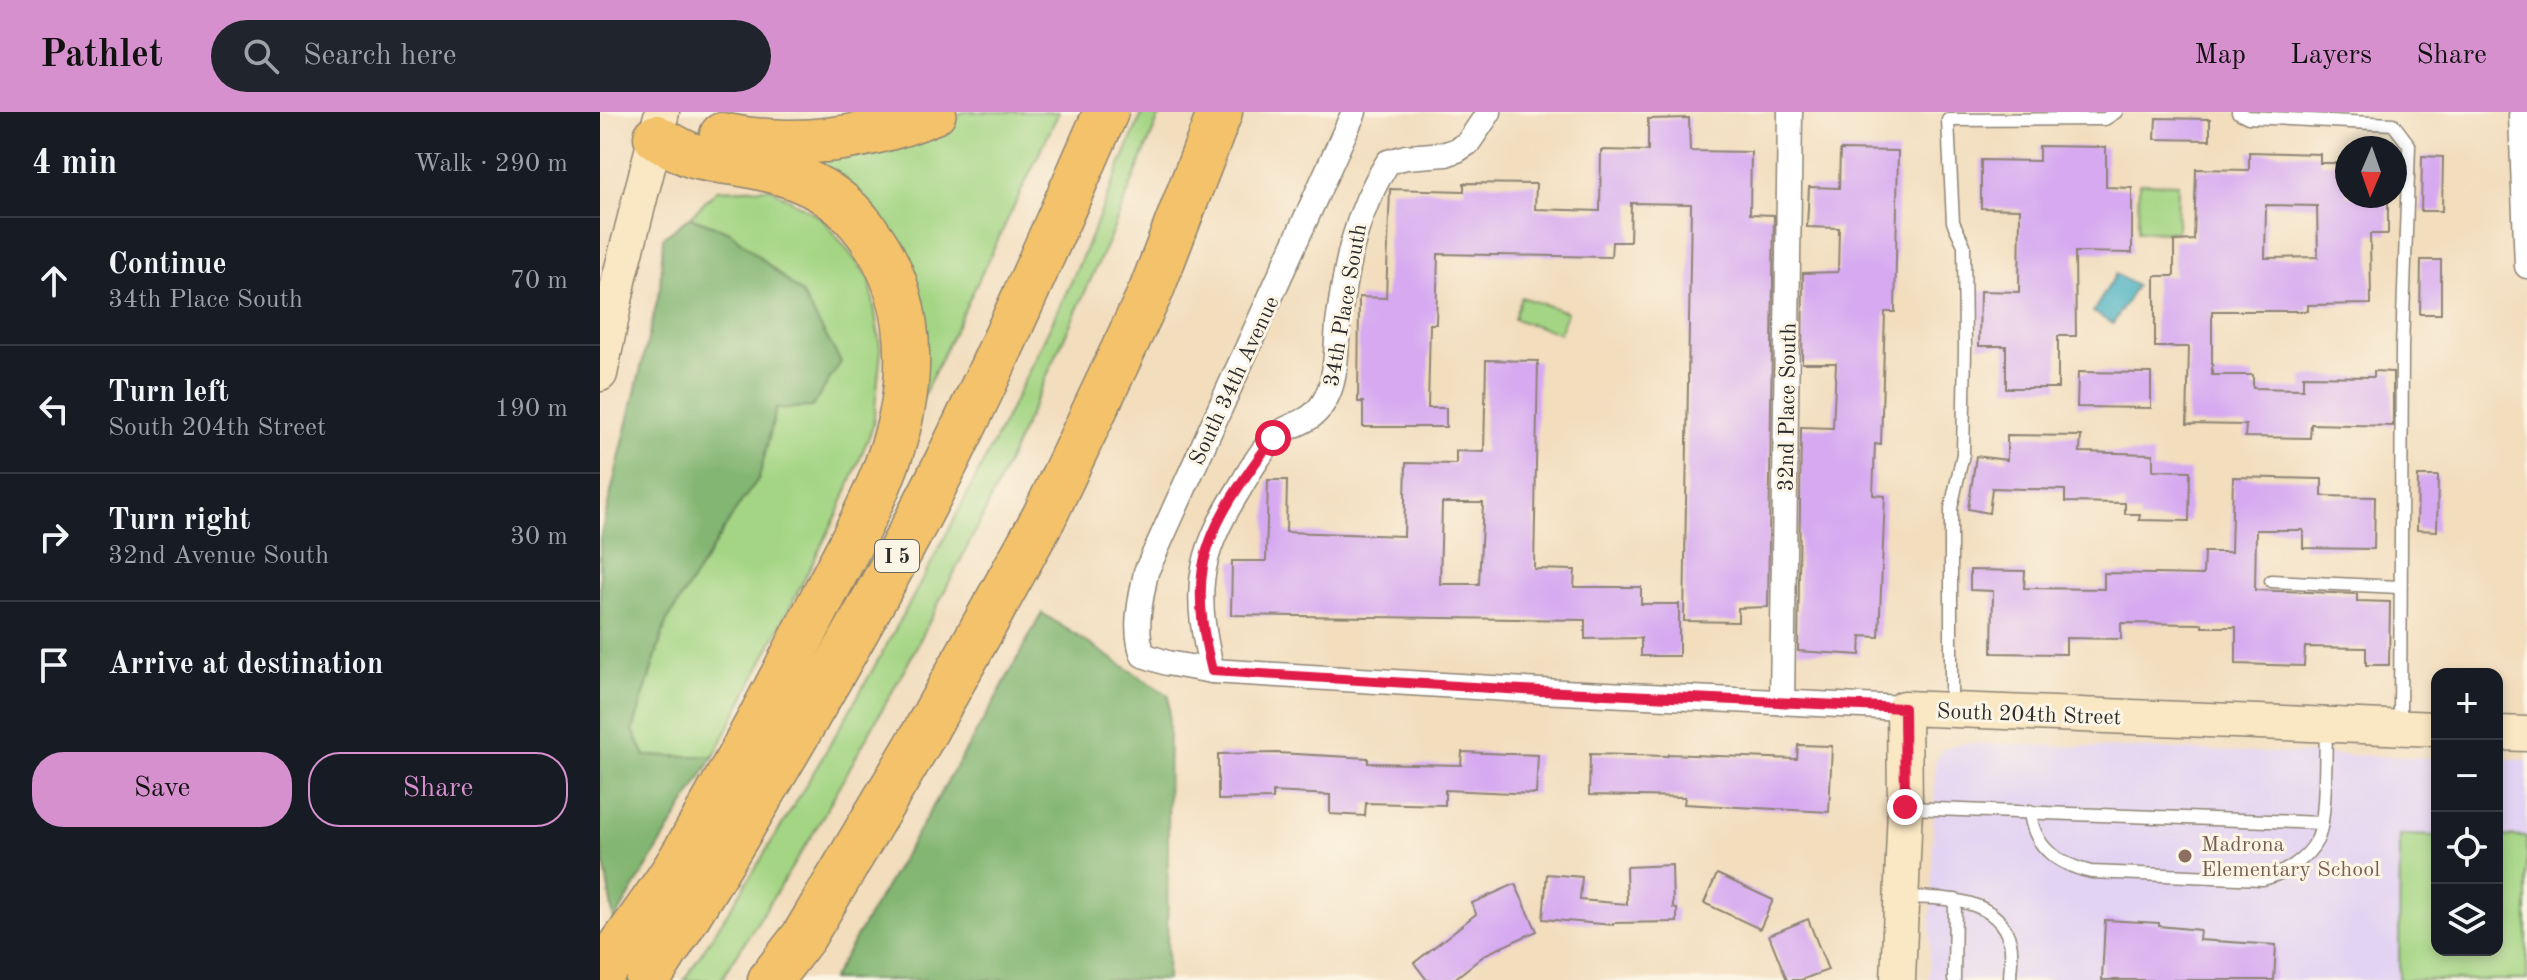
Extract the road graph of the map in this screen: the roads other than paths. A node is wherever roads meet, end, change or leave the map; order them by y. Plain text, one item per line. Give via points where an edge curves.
1 (934, 112) edge
2 (1106, 112) edge
3 (1220, 112) edge
4 (1354, 112) edge
5 (1489, 112) edge
6 (1790, 112) edge
7 (2116, 112) edge
8 (2238, 112) edge
9 (2527, 113) edge
10 (659, 125) edge
11 (2527, 266) edge
12 (600, 374) edge
13 (2271, 581) dead end
14 (2399, 587) junction
15 (1143, 655) joint
16 (1212, 671) junction
17 (1782, 703) junction
18 (1904, 708) junction
19 (1951, 709) junction
20 (2326, 726) junction
21 (2400, 727) junction
22 (2431, 729) edge
23 (2503, 733) edge
24 (2527, 734) edge
25 (1905, 807) junction
26 (2030, 811) junction
27 (2322, 823) junction
28 (1900, 897) junction
29 (1955, 900) junction
30 (804, 936) junction
31 (600, 978) edge
32 (648, 980) edge
33 (770, 980) edge
34 (791, 980) edge
35 (1898, 980) edge
36 (1954, 980) edge
37 (2010, 980) edge

1 - 10 highway via 875,132 806,142
2 - 32 highway, I 5 via 994,364 910,533 733,846
3 - 30 highway via 1151,291 1044,517
4 - 15 street, South 34th Avenue via 1146,572 1139,612
5 - 16 street, 34th Place South via 1457,150 1388,162 1363,207 1327,397 1307,422 1273,438 1209,543 1201,600
6 - 17 street, 32nd Place South
7 - 19 lane via 2105,119 1948,120 1953,222 1964,245 1965,333 1963,454 1951,508
8 - 14 lane via 2248,117 2393,124 2409,145
9 - 11 street via 2521,115
10 - 12 street
10 - 31 highway via 696,157 805,180 849,212 876,244 895,282 906,329 906,384 880,486 786,670 679,863
13 - 14 lane
14 - 21 lane
15 - 16 street, South 204th Street
16 - 17 street, South 204th Street
17 - 18 street, South 204th Street
18 - 19 street, South 204th Street
18 - 25 street
19 - 20 street, South 204th Street
20 - 21 street, South 204th Street
20 - 27 lane
21 - 22 street, South 204th Street
23 - 24 street
25 - 26 lane
25 - 28 street
26 - 27 lane
26 - 27 lane via 2032,828 2045,849 2069,867 2248,879 2280,875 2317,840
28 - 29 lane
28 - 35 street
29 - 36 lane
29 - 37 lane via 1993,915 2005,928 2011,945
30 - 33 highway
30 - 34 highway

